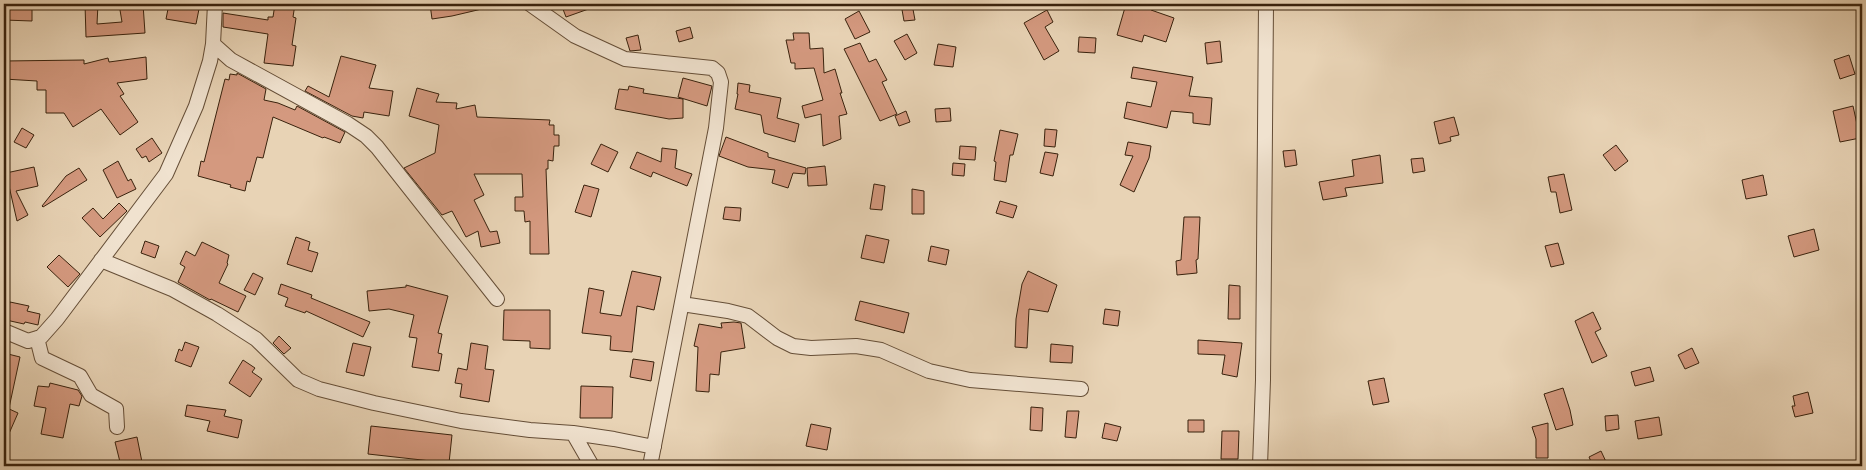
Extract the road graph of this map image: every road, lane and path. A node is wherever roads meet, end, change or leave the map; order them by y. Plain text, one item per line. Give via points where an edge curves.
1 (216, 4) edge
2 (530, 4) edge
3 (1266, 4) edge
4 (214, 44) junction
5 (101, 260) junction
6 (497, 299) dead end
7 (682, 304) junction
8 (4, 331) edge
9 (37, 338) junction
10 (1081, 389) dead end
11 (117, 427) dead end
12 (573, 433) junction
13 (654, 447) junction
14 (592, 466) edge
15 (650, 466) edge
16 (1260, 466) edge

1 - 4 street
2 - 7 street via 575,36 625,59 712,68 718,73 721,82 719,110
3 - 16 street
4 - 5 street via 196,106 166,174
4 - 6 street via 231,60 366,136
5 - 9 street via 58,319
5 - 12 street via 172,290 216,314 256,339 298,380 319,389 461,421
7 - 10 street via 748,316 793,346 856,346 881,350 929,371 970,380
7 - 13 street
8 - 9 street via 28,341
9 - 11 street via 42,358 80,376 91,394 116,409
12 - 13 street
12 - 14 street
13 - 15 street

